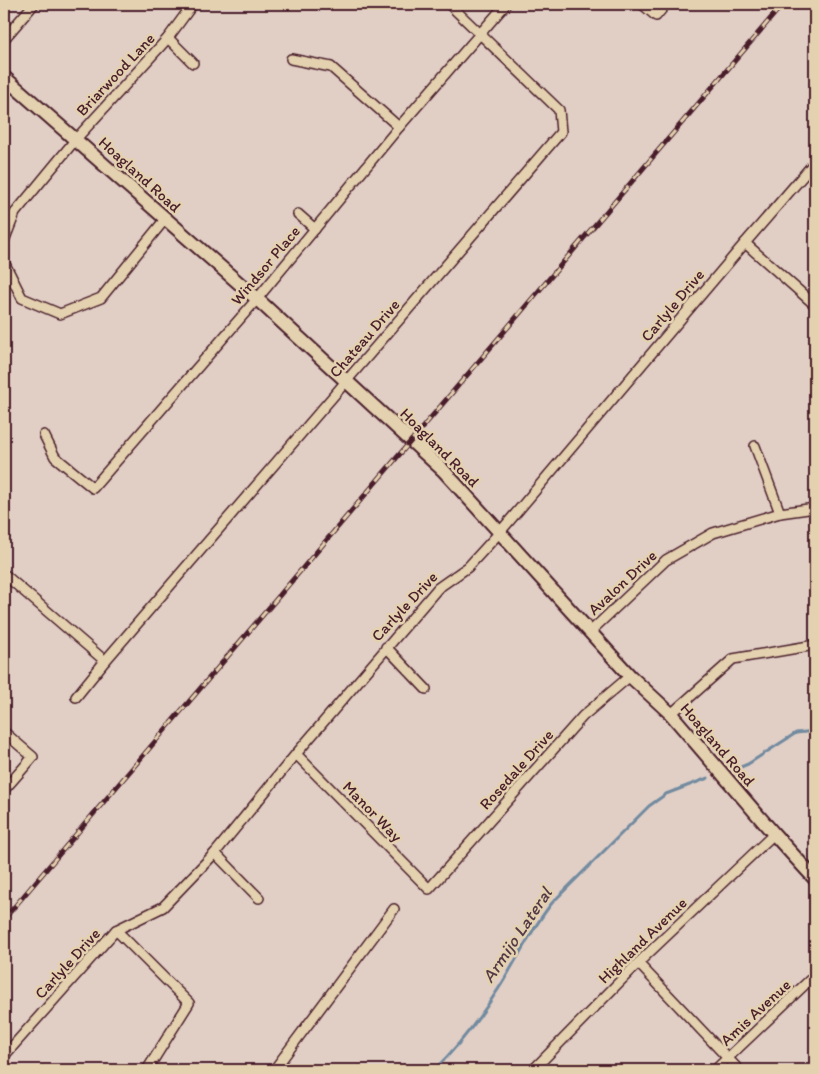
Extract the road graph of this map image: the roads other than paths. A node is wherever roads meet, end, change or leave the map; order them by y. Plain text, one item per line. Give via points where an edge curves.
1 (34, 4) edge
2 (193, 4) edge
3 (450, 4) edge
4 (506, 4) edge
5 (642, 4) edge
6 (666, 4) edge
7 (480, 33) junction
8 (168, 38) junction
9 (4, 39) edge
10 (291, 59) dead end
11 (193, 62) dead end
12 (4, 77) edge
13 (399, 127) junction
14 (76, 139) junction
15 (815, 162) edge
16 (298, 214) dead end
17 (166, 218) junction
18 (315, 229) junction
19 (4, 241) edge
20 (744, 243) junction
21 (4, 262) edge
22 (257, 299) junction
23 (815, 305) edge
24 (347, 380) junction
25 (44, 435) dead end
26 (755, 446) dead end
27 (815, 508) edge
28 (780, 513) junction
29 (500, 532) junction
30 (4, 574) edge
31 (590, 631) junction
32 (815, 645) edge
33 (386, 647) junction
34 (105, 661) junction
35 (630, 676) junction
36 (426, 689) dead end
37 (76, 697) dead end
38 (671, 714) junction
39 (4, 732) edge
40 (296, 754) junction
41 (4, 790) edge
42 (774, 834) junction
43 (215, 853) junction
44 (815, 880) edge
45 (429, 889) joint
46 (259, 898) dead end
47 (394, 909) dead end
48 (116, 930) junction
49 (638, 963) junction
50 (815, 975) edge
51 (4, 1056) edge
52 (728, 1058) junction
53 (147, 1070) edge
54 (274, 1070) edge
55 (533, 1070) edge
56 (715, 1070) edge
57 (739, 1070) edge

1 - 9 street
2 - 8 street, Briarwood Lane
3 - 7 street, Chateau Drive
4 - 7 street, Windsor Place
5 - 6 street via 656,16
7 - 13 street, Windsor Place
7 - 24 street, Chateau Drive via 559,110 561,132
8 - 11 street
8 - 14 street, Briarwood Lane
10 - 13 street via 331,67
12 - 14 street, Hoagland Road
13 - 18 street, Windsor Place
14 - 17 street, Hoagland Road
14 - 19 street, Briarwood Lane via 15,213
15 - 20 street, Carlyle Drive
16 - 18 street
17 - 21 street via 101,298 60,314 22,298
17 - 22 street, Hoagland Road
18 - 22 street, Windsor Place
20 - 23 street
20 - 29 street, Carlyle Drive
22 - 24 street, Hoagland Road
22 - 25 street, Windsor Place via 93,488 55,457
24 - 29 street, Hoagland Road via 443,470
24 - 34 street, Chateau Drive
26 - 28 street
27 - 28 street, Avalon Drive
28 - 31 street, Avalon Drive via 713,533 666,560
29 - 31 street, Hoagland Road
29 - 33 street, Carlyle Drive via 468,567 438,588
30 - 34 street
31 - 35 street, Hoagland Road
32 - 38 street via 733,659
33 - 36 street
33 - 40 street, Carlyle Drive
34 - 37 street, Chateau Drive
35 - 38 street, Hoagland Road
35 - 45 street, Rosedale Drive via 583,716
38 - 42 street, Hoagland Road
39 - 41 street via 33,757
40 - 43 street, Carlyle Drive
40 - 45 street, Manor Way
42 - 44 street, Hoagland Road
42 - 49 street, Highland Avenue
43 - 46 street
43 - 48 street, Carlyle Drive via 163,908
47 - 54 street
48 - 51 street, Carlyle Drive
48 - 53 street via 190,1003
49 - 52 street
49 - 55 street, Highland Avenue
50 - 52 street, Amis Avenue
52 - 56 street, Amis Avenue
52 - 57 street

